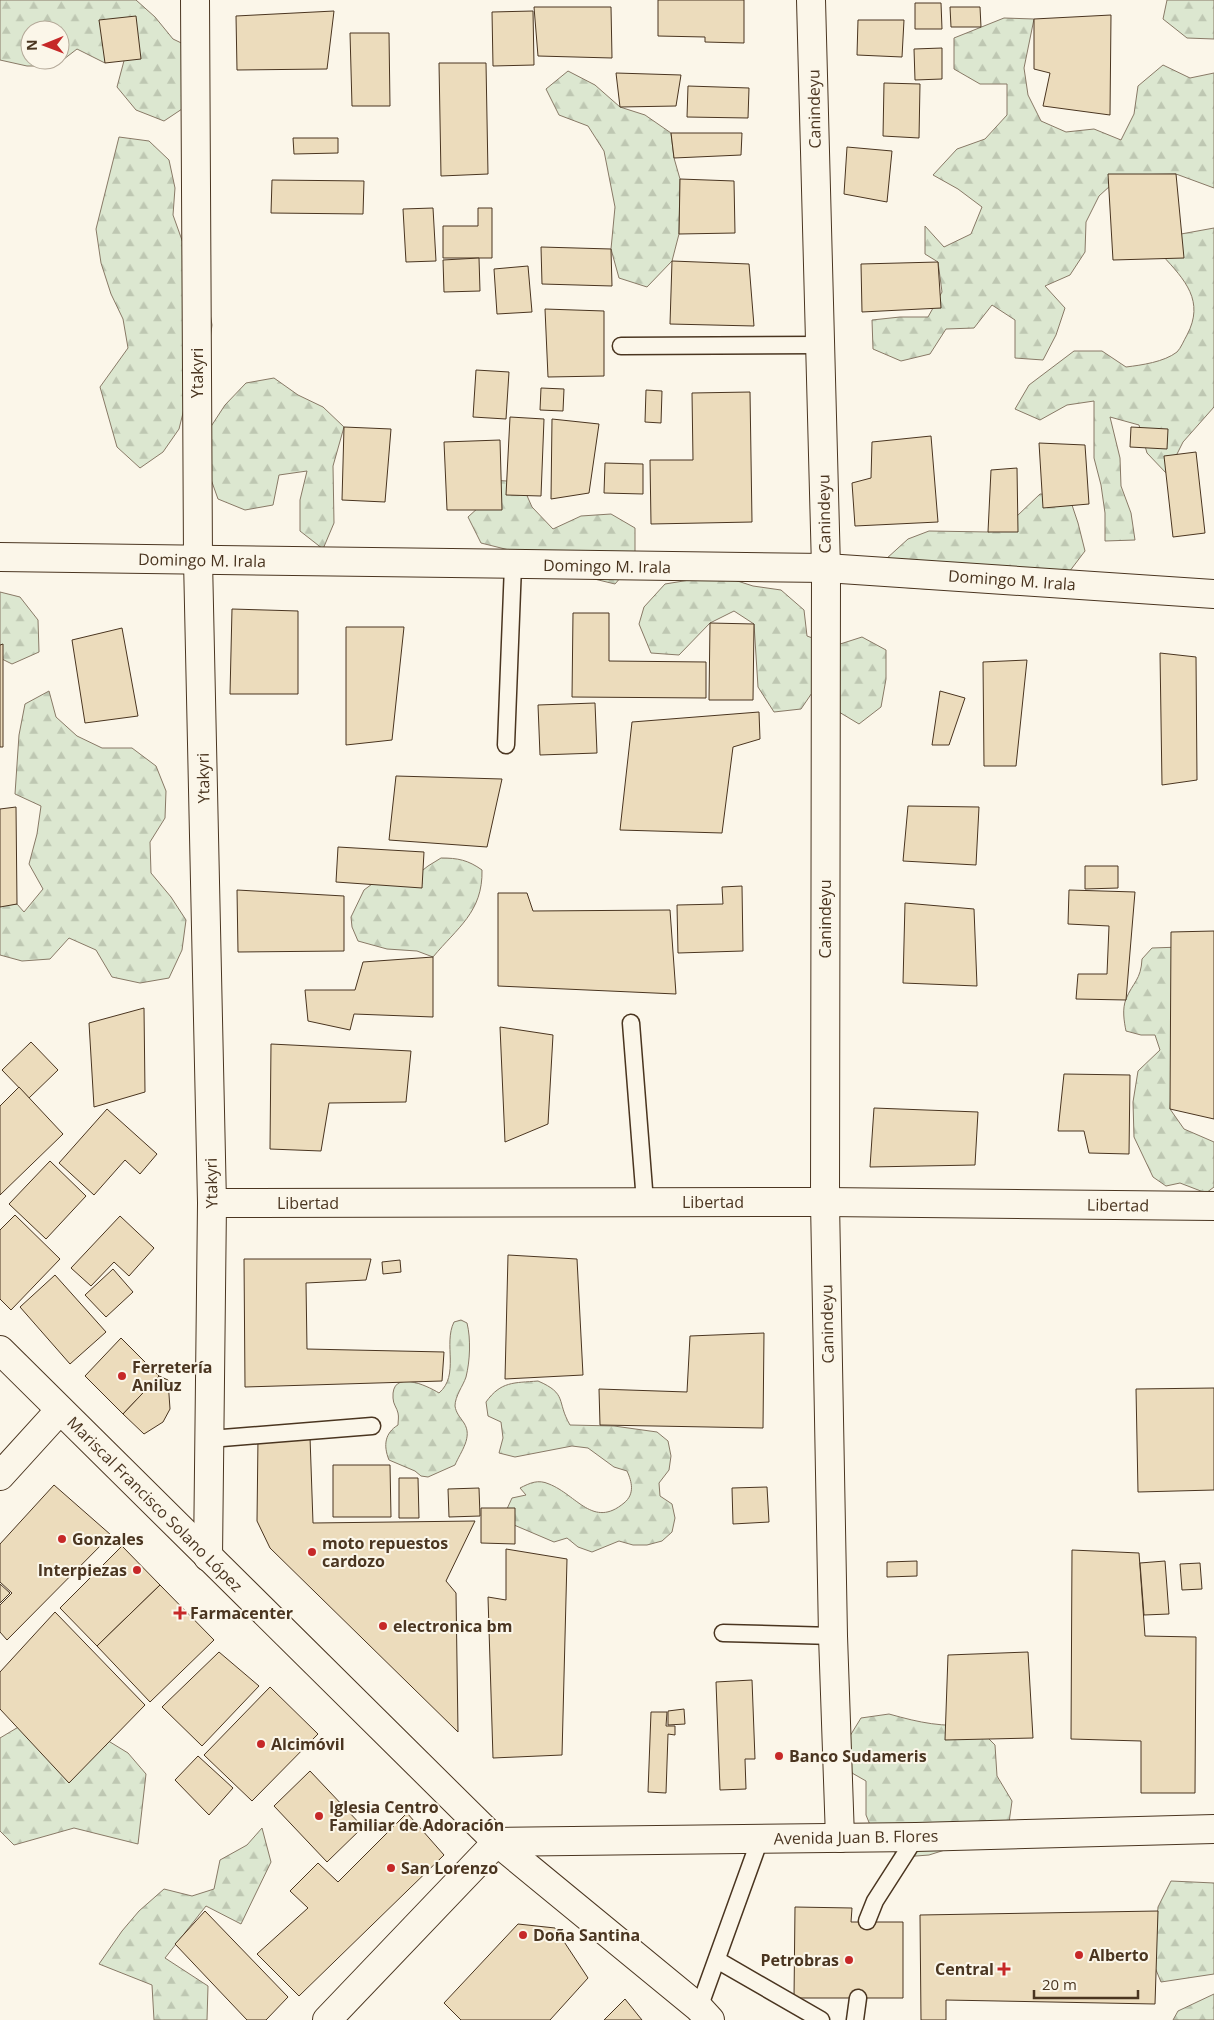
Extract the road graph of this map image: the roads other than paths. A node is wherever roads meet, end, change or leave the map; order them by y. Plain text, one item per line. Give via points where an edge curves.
1 (195, 0) edge
2 (811, 0) edge
3 (820, 345) junction
4 (621, 346) dead end
5 (0, 557) edge
6 (198, 560) junction
7 (513, 565) junction
8 (826, 568) junction
9 (1214, 594) edge
10 (506, 745) dead end
11 (631, 1023) dead end
12 (645, 1202) junction
13 (825, 1202) junction
14 (212, 1203) junction
15 (1214, 1206) edge
16 (0, 1350) edge
17 (60, 1410) junction
18 (372, 1426) dead end
19 (210, 1439) junction
20 (0, 1476) edge
21 (208, 1556) junction
22 (723, 1633) dead end
23 (833, 1636) junction
24 (1214, 1829) edge
25 (916, 1837) junction
26 (840, 1838) junction
27 (760, 1839) junction
28 (497, 1842) junction
29 (867, 1921) dead end
30 (717, 1960) junction
31 (858, 1998) dead end
32 (705, 2014) edge
33 (327, 2020) edge
34 (821, 2020) edge
35 (855, 2020) edge

1 - 6 street, Ytakyri
2 - 3 street, Canindeyu
3 - 4 lane
3 - 8 street, Canindeyu
5 - 6 street, Domingo M. Irala
6 - 7 street, Domingo M. Irala
6 - 14 street, Ytakyri
7 - 8 street, Domingo M. Irala
7 - 10 lane
8 - 9 street, Domingo M. Irala
8 - 13 street, Canindeyu
11 - 12 lane
12 - 13 street, Libertad
12 - 14 street, Libertad
13 - 15 street, Libertad
13 - 23 street, Canindeyu
14 - 19 street, Ytakyri
16 - 17 street, Mariscal Francisco Solano López
17 - 20 street
17 - 21 street, Mariscal Francisco Solano López
18 - 19 lane
19 - 21 street, Ytakyri
21 - 28 street, Mariscal Francisco Solano López
22 - 23 lane
23 - 26 street, Canindeyu
24 - 25 street, Avenida Juan B. Flores
25 - 26 street, Avenida Juan B. Flores
25 - 29 lane via 875,1901
26 - 27 street, Avenida Juan B. Flores
27 - 28 street, Avenida Juan B. Flores
27 - 30 lane
28 - 32 street, Mariscal Francisco Solano López
28 - 33 street
30 - 32 lane
30 - 34 lane
31 - 35 lane

